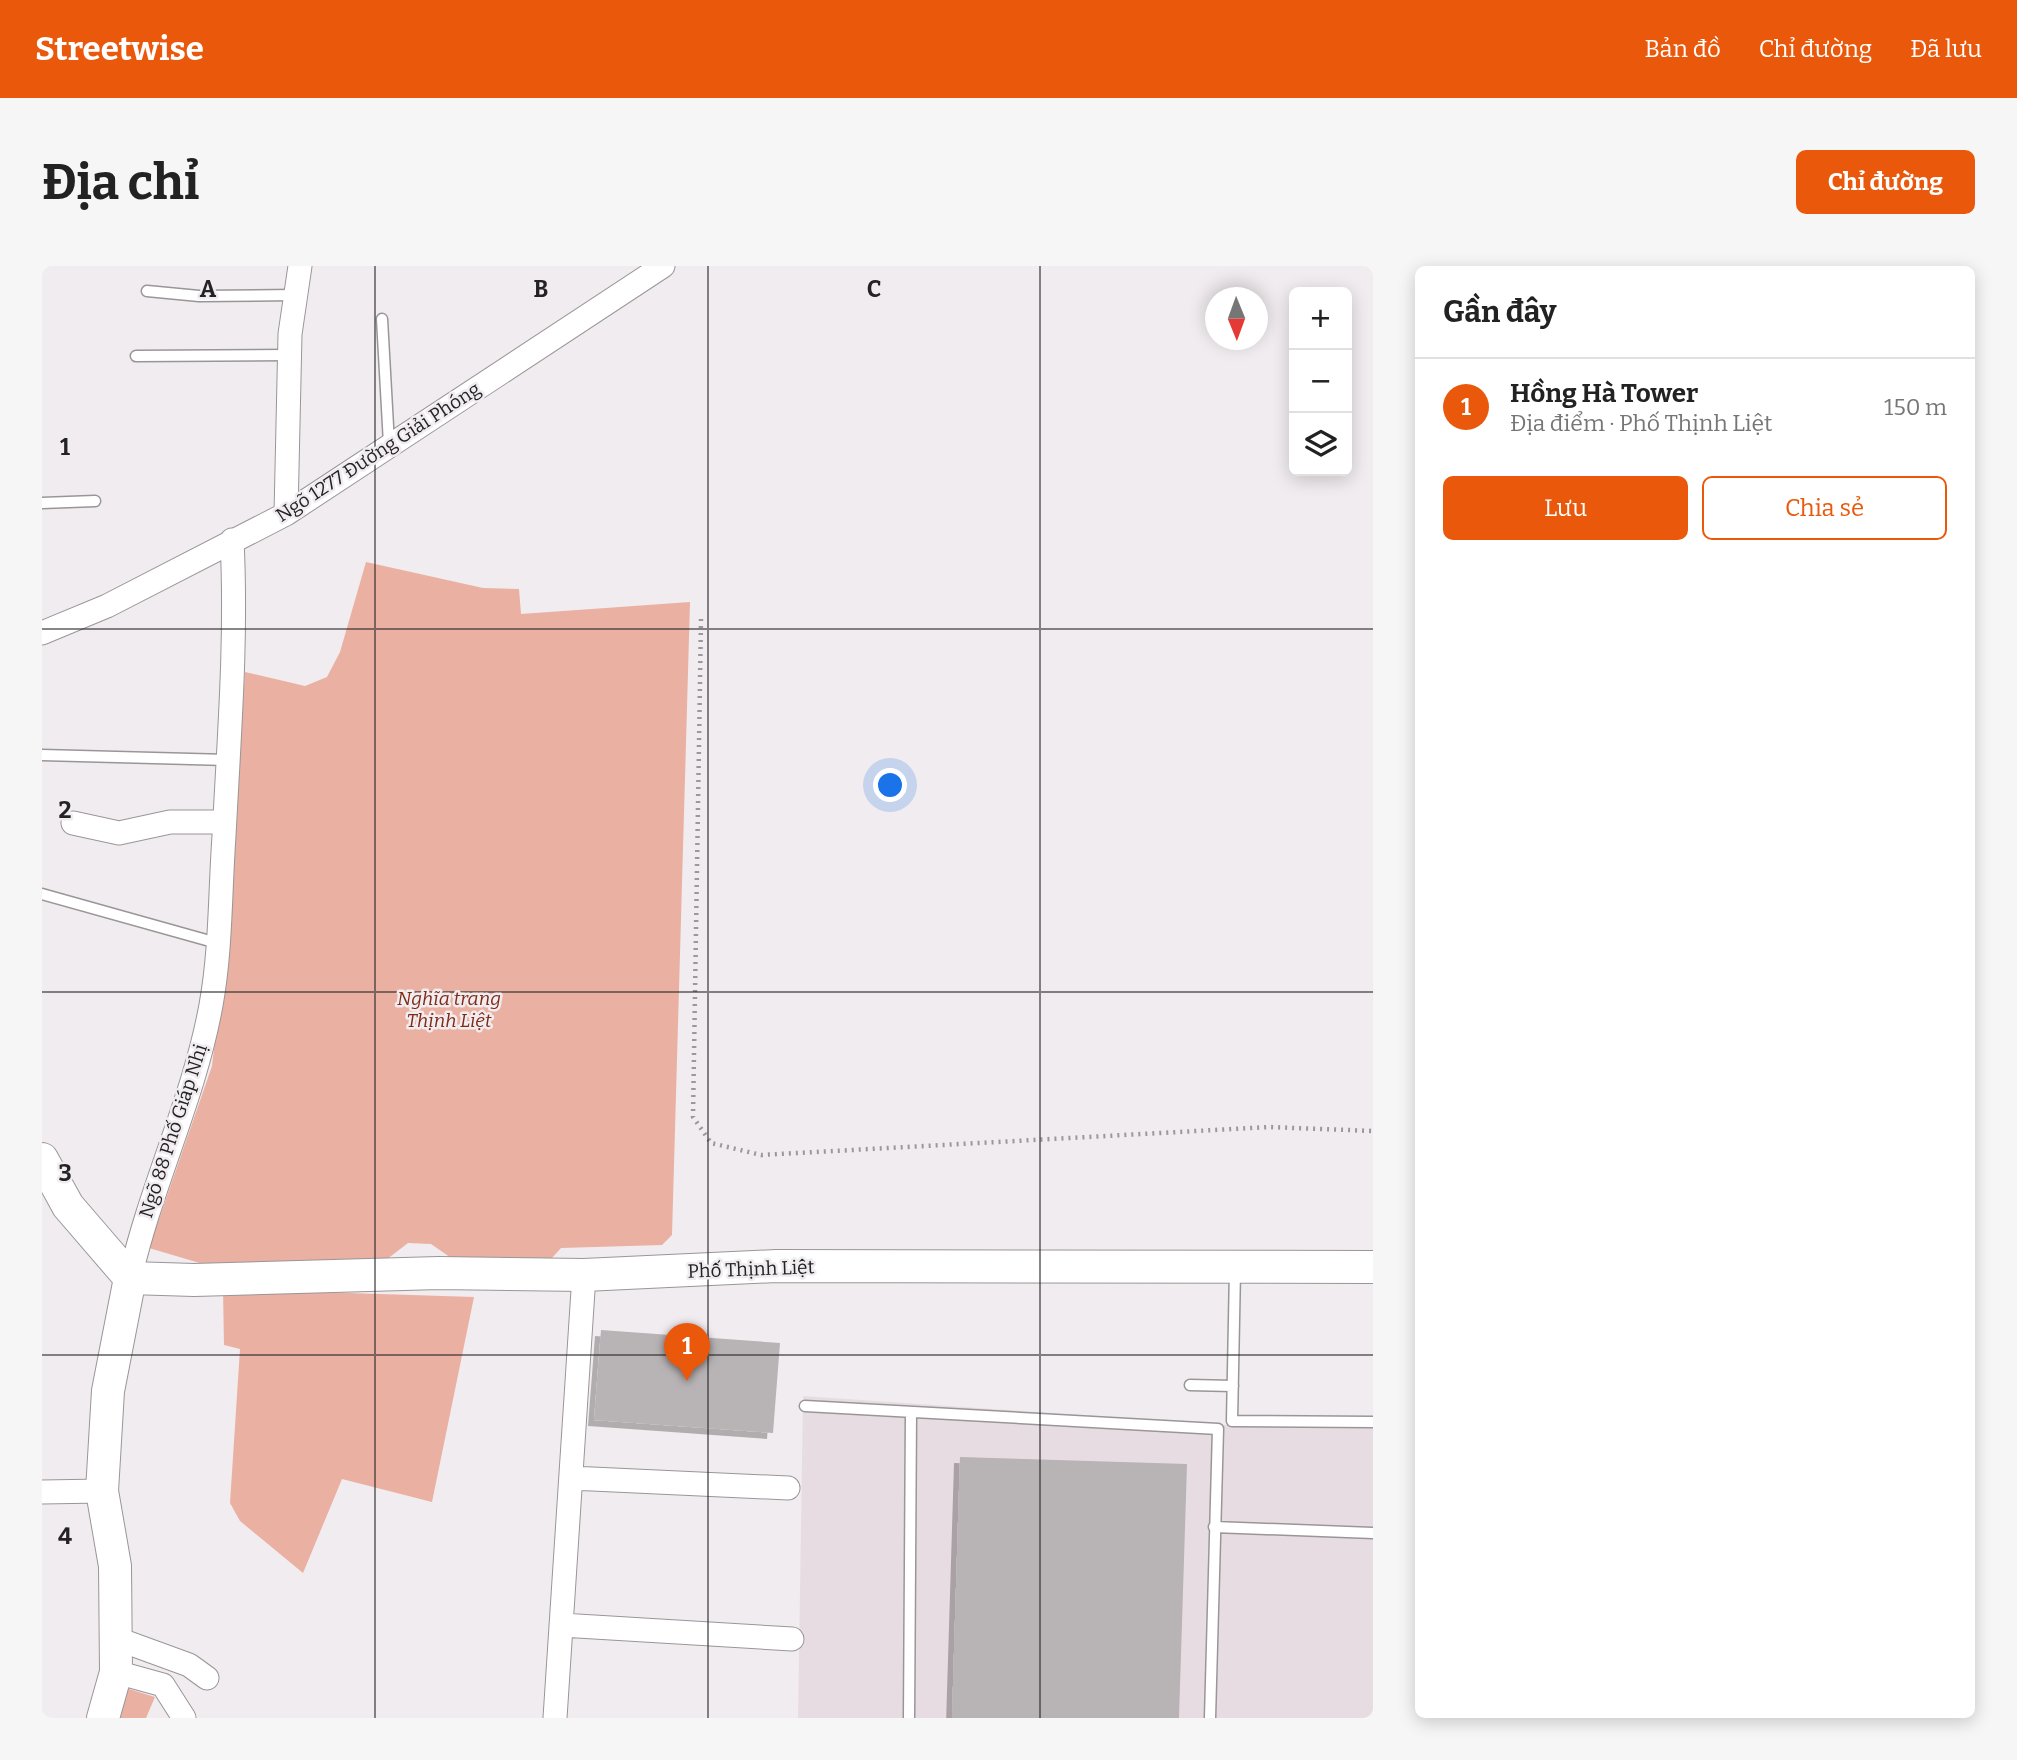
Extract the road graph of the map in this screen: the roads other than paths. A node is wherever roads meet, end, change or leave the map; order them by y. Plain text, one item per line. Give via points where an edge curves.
1 (300, 266) edge
2 (663, 266) edge
3 (146, 290) dead end
4 (295, 295) junction
5 (382, 318) dead end
6 (289, 355) junction
7 (136, 356) dead end
8 (389, 444) junction
9 (95, 501) dead end
10 (42, 503) edge
11 (286, 514) junction
12 (232, 540) junction
13 (42, 633) edge
14 (42, 755) edge
15 (228, 760) junction
16 (224, 822) junction
17 (73, 823) dead end
18 (42, 894) edge
19 (217, 943) junction
20 (42, 1159) edge
21 (1235, 1267) junction
22 (1373, 1267) edge
23 (584, 1275) junction
24 (130, 1278) junction
25 (1190, 1385) dead end
26 (1233, 1386) junction
27 (805, 1406) dead end
28 (911, 1412) junction
29 (1373, 1422) edge
30 (571, 1478) junction
31 (788, 1488) dead end
32 (102, 1491) junction
33 (42, 1492) edge
34 (1214, 1527) junction
35 (1373, 1533) edge
36 (561, 1625) junction
37 (116, 1638) junction
38 (792, 1639) dead end
39 (116, 1672) junction
40 (206, 1678) dead end
41 (103, 1718) edge
42 (184, 1718) edge
43 (555, 1718) edge
44 (909, 1718) edge
45 (1210, 1718) edge

1 - 4 street
2 - 8 street, Ngõ 1277 Đường Giải Phóng
3 - 4 lane via 200,296
4 - 6 street
5 - 8 lane
6 - 7 lane
6 - 11 street
8 - 11 street, Ngõ 1277 Đường Giải Phóng
9 - 10 lane
11 - 12 street, Ngõ 1277 Đường Giải Phóng
12 - 13 street, Ngõ 1277 Đường Giải Phóng via 107,606
12 - 15 street, Ngõ 88 Phố Giáp Nhị
14 - 15 lane
15 - 16 street, Ngõ 88 Phố Giáp Nhị
16 - 17 street via 170,822 119,833
16 - 19 street, Ngõ 88 Phố Giáp Nhị
18 - 19 lane
19 - 24 street, Ngõ 88 Phố Giáp Nhị via 211,1004 195,1074 141,1230
20 - 24 street via 68,1206
21 - 22 street, Phố Thịnh Liệt
21 - 23 street, Phố Thịnh Liệt via 776,1266
21 - 26 lane
23 - 24 street, Phố Thịnh Liệt
23 - 30 street
24 - 32 street, Ngõ 88 Phố Giáp Nhị via 108,1391
25 - 26 lane
26 - 29 lane via 1232,1422
27 - 28 lane
28 - 34 lane via 1218,1429
28 - 44 lane
30 - 31 street
30 - 36 street
32 - 33 street
32 - 37 street, Ngõ 88 Phố Giáp Nhị via 115,1566
34 - 35 lane
34 - 45 lane
36 - 38 street
36 - 43 street
37 - 39 street, Ngõ 88 Phố Giáp Nhị
37 - 40 street via 189,1665
39 - 41 street, Ngõ 88 Phố Giáp Nhị
39 - 42 street via 163,1685

